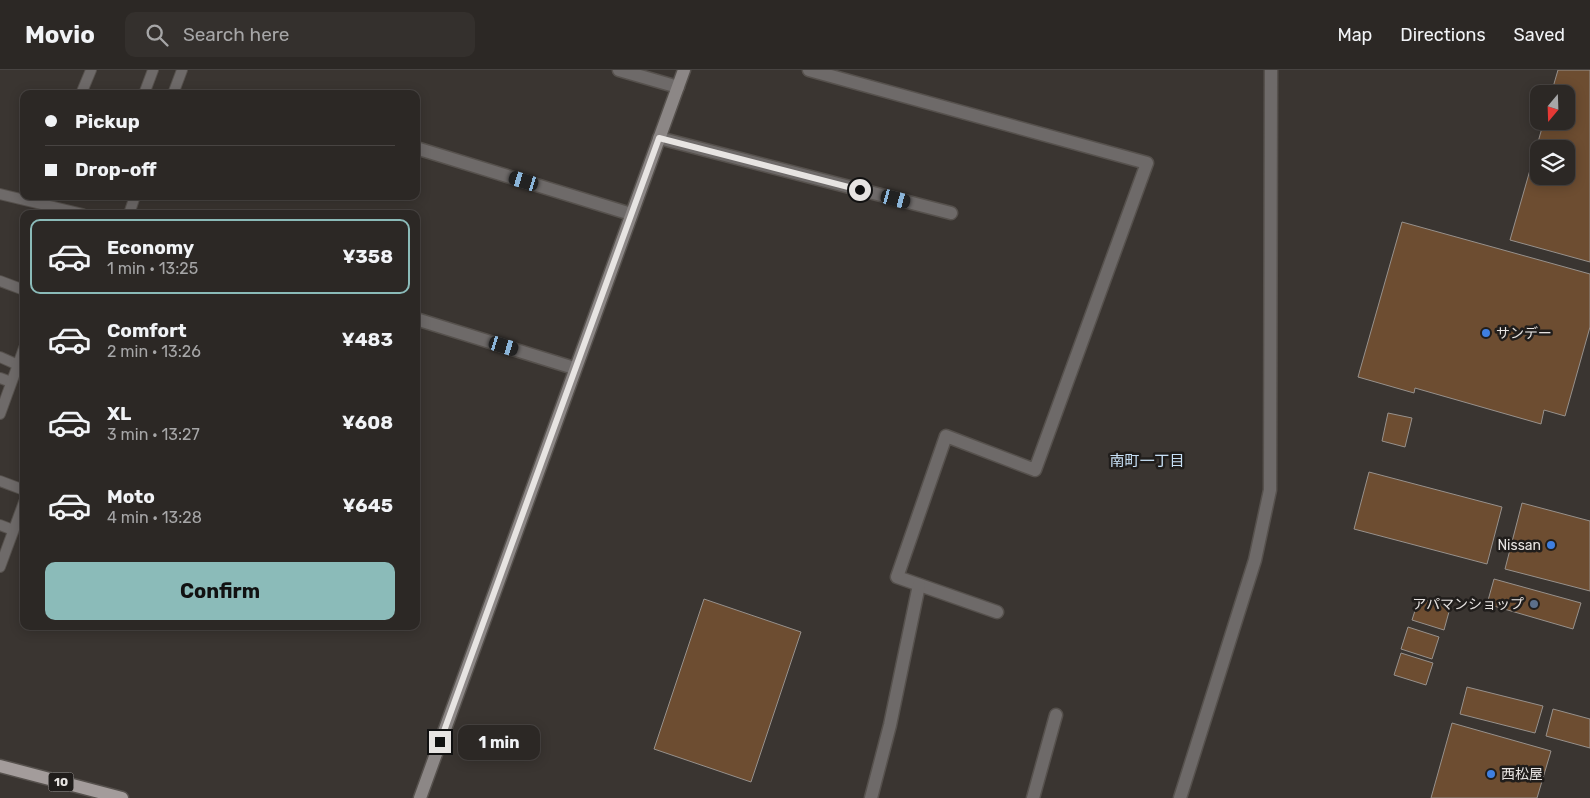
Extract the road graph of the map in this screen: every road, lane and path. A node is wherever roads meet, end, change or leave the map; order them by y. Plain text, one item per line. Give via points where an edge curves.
1 (90, 70) edge
2 (152, 70) edge
3 (182, 70) edge
4 (619, 70) edge
5 (684, 70) edge
6 (808, 70) edge
7 (1271, 70) edge
8 (678, 87) junction
9 (82, 90) edge
10 (145, 90) edge
11 (174, 90) edge
12 (659, 138) junction
13 (420, 149) edge
14 (0, 194) edge
15 (20, 199) edge
16 (25, 200) edge
17 (66, 210) edge
18 (951, 213) dead end
19 (631, 214) junction
20 (0, 281) edge
21 (20, 288) edge
22 (420, 320) edge
23 (0, 357) edge
24 (20, 359) edge
25 (18, 365) junction
26 (574, 368) junction
27 (0, 378) edge
28 (11, 382) junction
29 (0, 414) edge
30 (0, 481) edge
31 (20, 488) edge
32 (20, 513) edge
33 (0, 525) edge
34 (14, 530) junction
35 (1, 562) edge
36 (919, 585) junction
37 (997, 612) dead end
38 (1056, 715) dead end
39 (0, 766) edge
40 (122, 798) edge
41 (420, 798) edge
42 (871, 798) edge
43 (1033, 798) edge
44 (1180, 798) edge

1 - 9 lane
2 - 10 lane
3 - 11 lane
4 - 8 street
5 - 8 street
6 - 36 street via 1147,163 1035,470 946,436 897,577
7 - 44 street via 1270,490 1255,560
8 - 12 street
12 - 18 street
12 - 19 street
13 - 19 street
14 - 15 lane
16 - 17 lane
19 - 26 street
20 - 21 lane
22 - 26 street
23 - 25 lane
24 - 25 lane
25 - 28 lane
26 - 41 street
27 - 28 lane
28 - 29 lane
30 - 31 lane
32 - 34 lane
33 - 34 lane
34 - 35 lane
36 - 37 street
36 - 42 street
38 - 43 street
39 - 40 main road, 10

